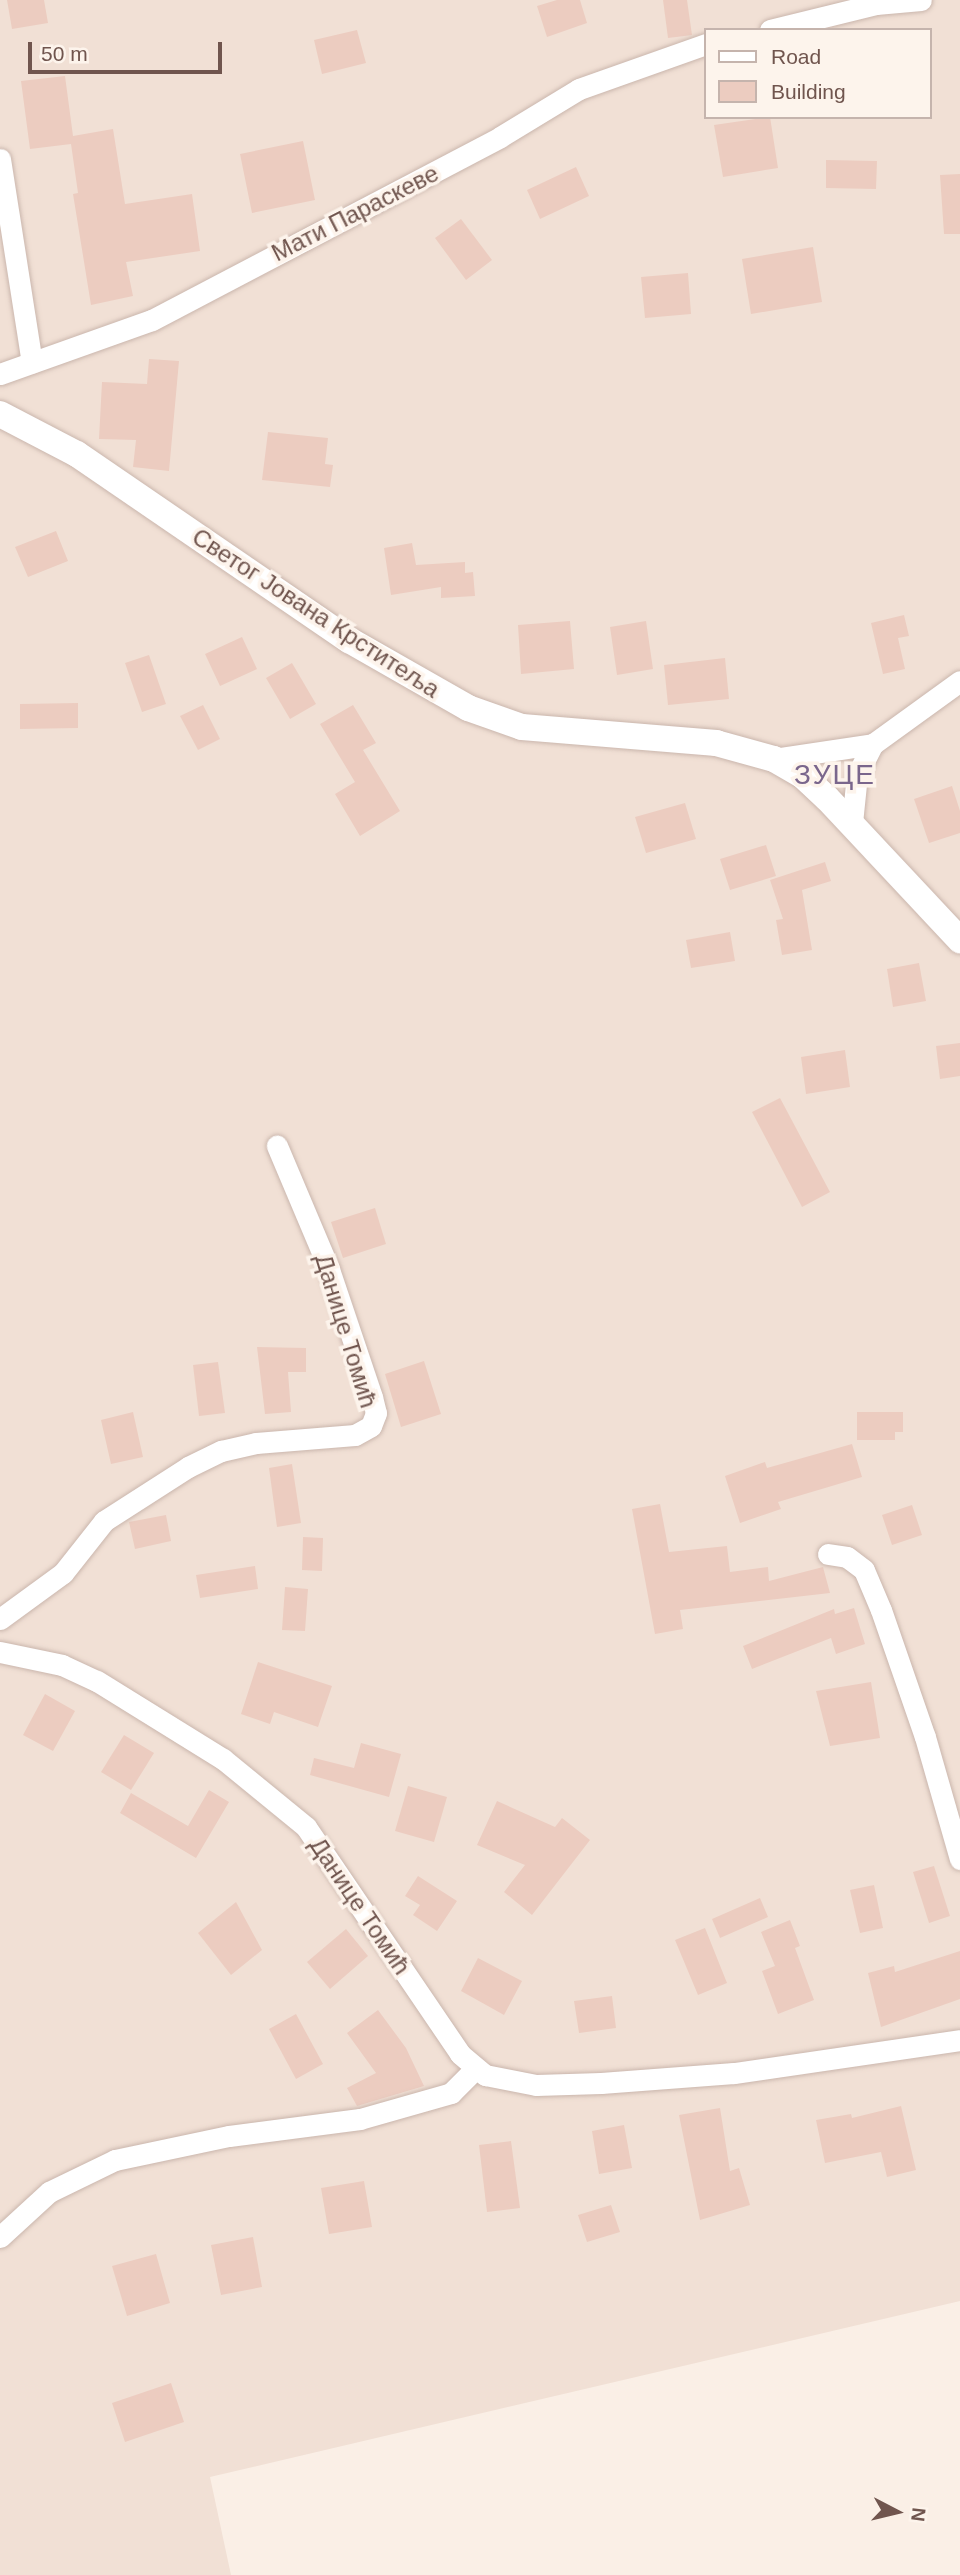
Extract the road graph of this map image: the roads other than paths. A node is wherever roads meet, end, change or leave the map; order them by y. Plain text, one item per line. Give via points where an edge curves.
1 (921, 0) edge
2 (778, 28) edge
3 (704, 45) edge
4 (0, 159) edge
5 (32, 363) junction
6 (0, 374) edge
7 (0, 414) edge
8 (960, 681) edge
9 (873, 744) junction
10 (774, 759) junction
11 (852, 823) junction
12 (960, 940) edge
13 (277, 1146) dead end
14 (828, 1553) dead end
15 (0, 1619) edge
16 (0, 1652) edge
17 (960, 1859) edge
18 (960, 2040) edge
19 (477, 2068) junction
20 (0, 2237) edge

1 - 2 street via 876,5
3 - 5 street, Мати Параскеве via 579,89 488,144 152,320
4 - 5 street
5 - 6 street, Мати Параскеве
7 - 10 street, Светог Јована Крститеља via 77,454 349,640 468,708 522,727 716,743
8 - 9 street
9 - 10 street
9 - 11 street via 857,775
10 - 11 street, Светог Јована Крститеља via 802,775
11 - 12 street, Светог Јована Крститеља
13 - 15 street, Данице Томић via 334,1282 372,1397 376,1413 371,1426 355,1435 256,1443 221,1451 188,1468 104,1521 63,1573
14 - 17 street via 847,1557 864,1570 881,1609
16 - 19 street, Данице Томић via 62,1665 97,1681 223,1759 296,1819 327,1854 460,2054
18 - 19 street, Данице Томић via 734,2073 601,2083 536,2085 485,2075
19 - 20 street via 451,2093 360,2119 229,2136 115,2160 49,2192

